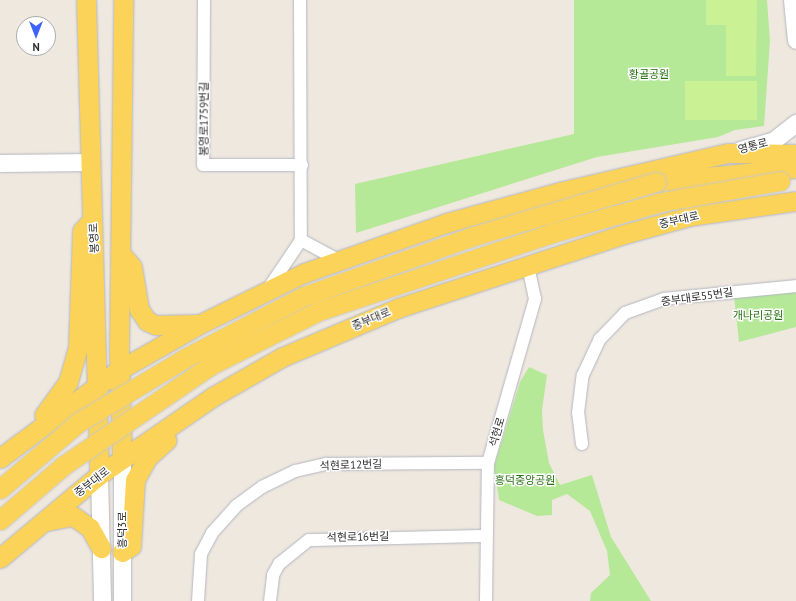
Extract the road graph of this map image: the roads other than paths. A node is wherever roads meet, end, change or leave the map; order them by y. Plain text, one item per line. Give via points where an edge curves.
1 (86, 0) edge
2 (124, 0) edge
3 (204, 0) edge
4 (300, 0) edge
5 (792, 0) edge
6 (796, 40) edge
7 (796, 123) edge
8 (728, 153) junction
9 (796, 154) edge
10 (0, 162) edge
11 (91, 162) junction
12 (302, 165) junction
13 (796, 168) edge
14 (788, 181) edge
15 (796, 201) edge
16 (94, 220) junction
17 (301, 240) junction
18 (120, 253) junction
19 (96, 261) junction
20 (340, 261) junction
21 (528, 267) junction
22 (796, 286) edge
23 (267, 291) junction
24 (119, 317) junction
25 (198, 324) junction
26 (120, 370) junction
27 (96, 385) junction
28 (210, 398) junction
29 (582, 444) dead end
30 (0, 458) edge
31 (122, 459) junction
32 (488, 463) junction
33 (99, 475) junction
34 (0, 489) edge
35 (0, 520) edge
36 (40, 524) junction
37 (485, 536) junction
38 (101, 548) junction
39 (122, 552) junction
40 (0, 558) edge
41 (102, 601) edge
42 (122, 601) edge
43 (198, 601) edge
44 (270, 601) edge
45 (486, 601) edge

1 - 11 main road, 봉영로
2 - 18 main road
3 - 12 street, 봉영로1759번길 via 203,164
4 - 12 street
5 - 6 street
7 - 8 street, 영통로 via 774,140
8 - 9 main road
8 - 20 main road via 476,215
10 - 11 street
11 - 16 main road, 봉영로
12 - 17 street
13 - 34 main road, bridge via 656,182 471,237 304,296 185,358 79,422
14 - 35 main road, bridge via 661,202 552,232 319,311 211,365 64,465
15 - 21 main road, 중부대로 via 690,216 624,234
16 - 19 main road, 봉영로
16 - 30 main road via 82,231 78,346 68,382 55,404
17 - 20 street
17 - 23 street
18 - 24 main road
18 - 25 main road via 132,267 139,309 147,321 156,324
19 - 24 main road via 108,272 107,317 114,321
19 - 27 main road, 봉영로
20 - 23 main road
21 - 28 main road, 중부대로 via 398,308 282,357
21 - 32 street, 석현로 via 535,299
22 - 29 street, 중부대로55번길 via 664,299 625,313 600,339 583,375 578,413
23 - 25 main road
24 - 26 main road
25 - 26 main road
26 - 27 main road
26 - 31 main road
27 - 30 main road
27 - 33 main road, 봉영로
28 - 31 main road, 중부대로
28 - 39 main road via 148,457 135,480 131,546
31 - 33 main road, 중부대로
31 - 39 street, 흥덕3로
32 - 37 street, 석현로
32 - 43 street, 석현로12번길 via 326,464 282,477 236,506 205,542 198,574
33 - 36 main road, 중부대로
33 - 38 street, 흥덕3로
36 - 38 main road via 59,516 73,516 90,528
36 - 40 main road, 중부대로
37 - 44 street, 석현로16번길 via 309,540 279,564 273,575
37 - 45 street, 석현로
38 - 41 street, 흥덕3로
39 - 42 street, 흥덕3로

